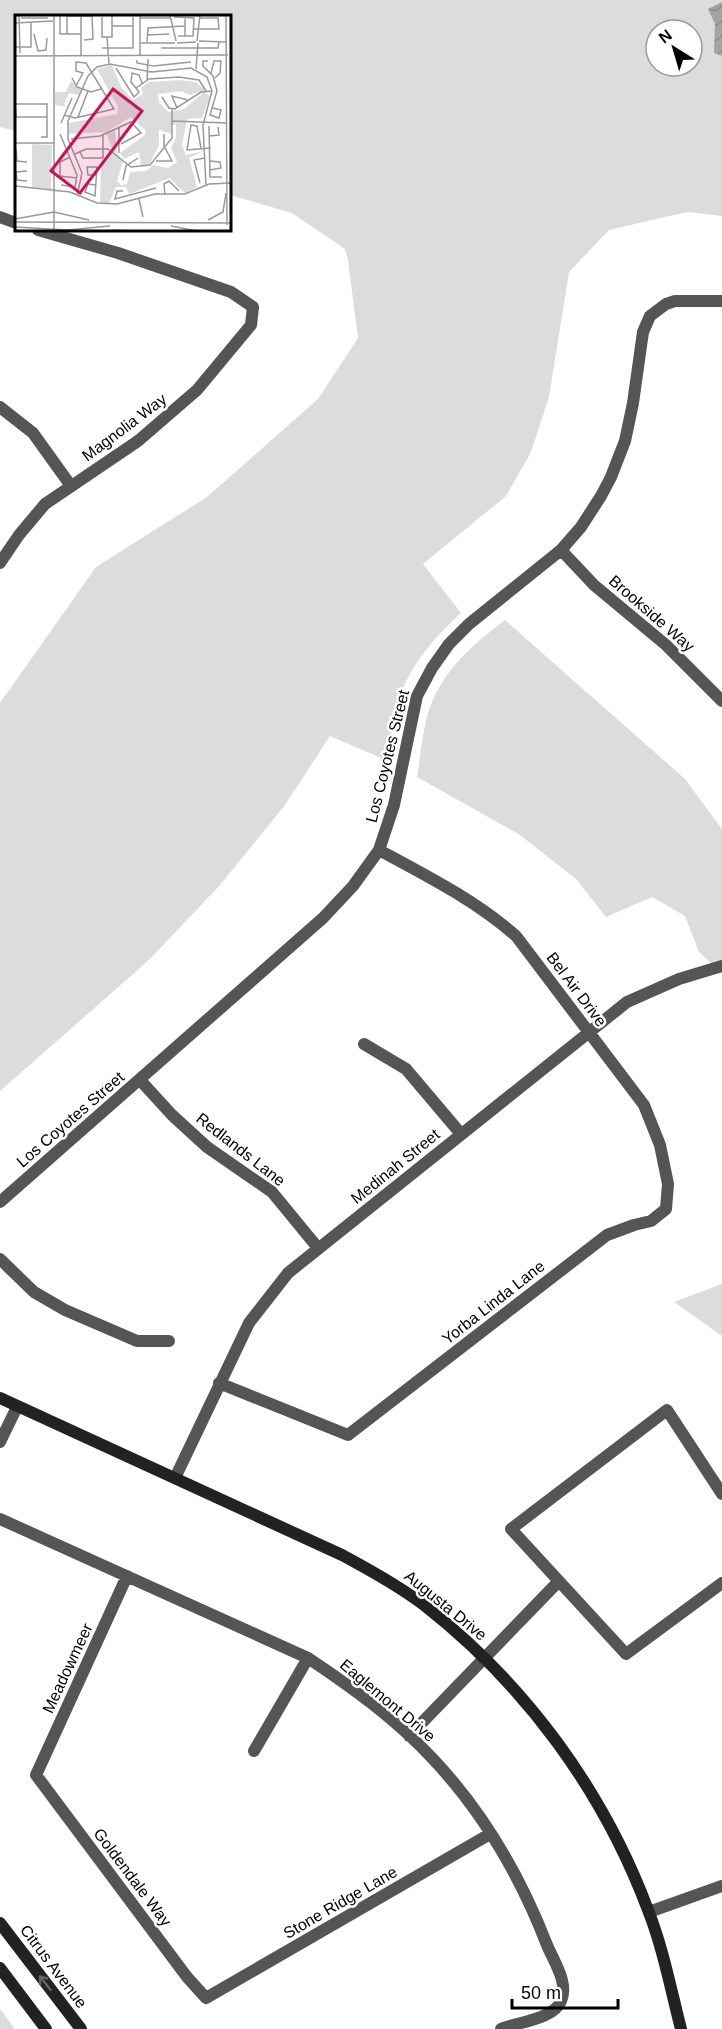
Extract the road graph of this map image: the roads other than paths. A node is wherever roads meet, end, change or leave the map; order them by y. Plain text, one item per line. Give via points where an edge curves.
1 (0, 217) edge
2 (15, 223) edge
3 (41, 231) edge
4 (722, 301) edge
5 (0, 407) edge
6 (71, 486) junction
7 (561, 550) junction
8 (0, 563) edge
9 (722, 701) edge
10 (379, 850) junction
11 (722, 966) edge
12 (588, 1032) junction
13 (364, 1044) dead end
14 (140, 1080) junction
15 (461, 1134) junction
16 (0, 1202) edge
17 (666, 1209) joint
18 (318, 1248) junction
19 (0, 1259) edge
20 (169, 1341) dead end
21 (219, 1383) junction
22 (0, 1398) edge
23 (17, 1407) junction
24 (0, 1442) edge
25 (175, 1478) junction
26 (722, 1494) edge
27 (0, 1519) edge
28 (127, 1575) junction
29 (559, 1581) junction
30 (722, 1583) edge
31 (309, 1658) junction
32 (484, 1658) junction
33 (409, 1736) junction
34 (254, 1751) dead end
35 (36, 1775) joint
36 (490, 1834) junction
37 (722, 1886) edge
38 (649, 1912) junction
39 (0, 1923) edge
40 (0, 1968) edge
41 (206, 1998) joint
42 (46, 2029) edge
43 (81, 2029) edge
44 (501, 2029) edge
45 (681, 2029) edge

1 - 2 street
3 - 6 street, Magnolia Way via 231,292 253,307 251,325 198,390 138,441
4 - 7 street, Los Coyotes Street via 675,301 650,316 643,332 633,403 619,459 601,496
5 - 6 street via 33,433
6 - 8 street, Magnolia Way via 45,504
7 - 9 street, Brookside Way
7 - 10 street, Los Coyotes Street via 469,624 432,668 417,696 394,804
10 - 12 street, Bel Air Drive via 468,898 501,922 516,936
10 - 14 street, Los Coyotes Street via 323,918
11 - 12 street, Medinah Street via 679,979 627,1002
12 - 15 street, Medinah Street
12 - 17 street, Bel Air Drive via 644,1105 660,1144 668,1184
13 - 15 street via 406,1069
14 - 16 street, Los Coyotes Street
14 - 18 street, Redlands Lane via 207,1147 272,1192
15 - 18 street, Medinah Street
17 - 21 street, Yorba Linda Lane via 651,1221 607,1235 348,1435
18 - 21 street, Medinah Street via 288,1273 268,1297 249,1323
19 - 20 street via 34,1292 65,1310 137,1341
21 - 25 street, Medinah Street
22 - 23 street, Augusta Drive
23 - 24 street
23 - 25 street, Augusta Drive
25 - 32 street, Augusta Drive via 342,1555 387,1580 422,1604
26 - 29 street via 667,1410 511,1529
27 - 28 street, Eaglemont Drive
28 - 31 street, Eaglemont Drive
28 - 35 street, Meadowmeer
29 - 30 street via 626,1654
29 - 32 street
31 - 33 street, Eaglemont Drive via 349,1685
31 - 34 street
32 - 33 street
32 - 38 street, Augusta Drive via 539,1717 590,1790
33 - 36 street, Eaglemont Drive via 434,1760
35 - 41 street, Goldendale Way
36 - 41 street, Stone Ridge Lane
36 - 44 street, Eaglemont Drive via 532,1907 564,1986 561,2003 545,2016
37 - 38 street
38 - 45 street, Augusta Drive
43 -> 39 street, Citrus Avenue
40 - 42 street

